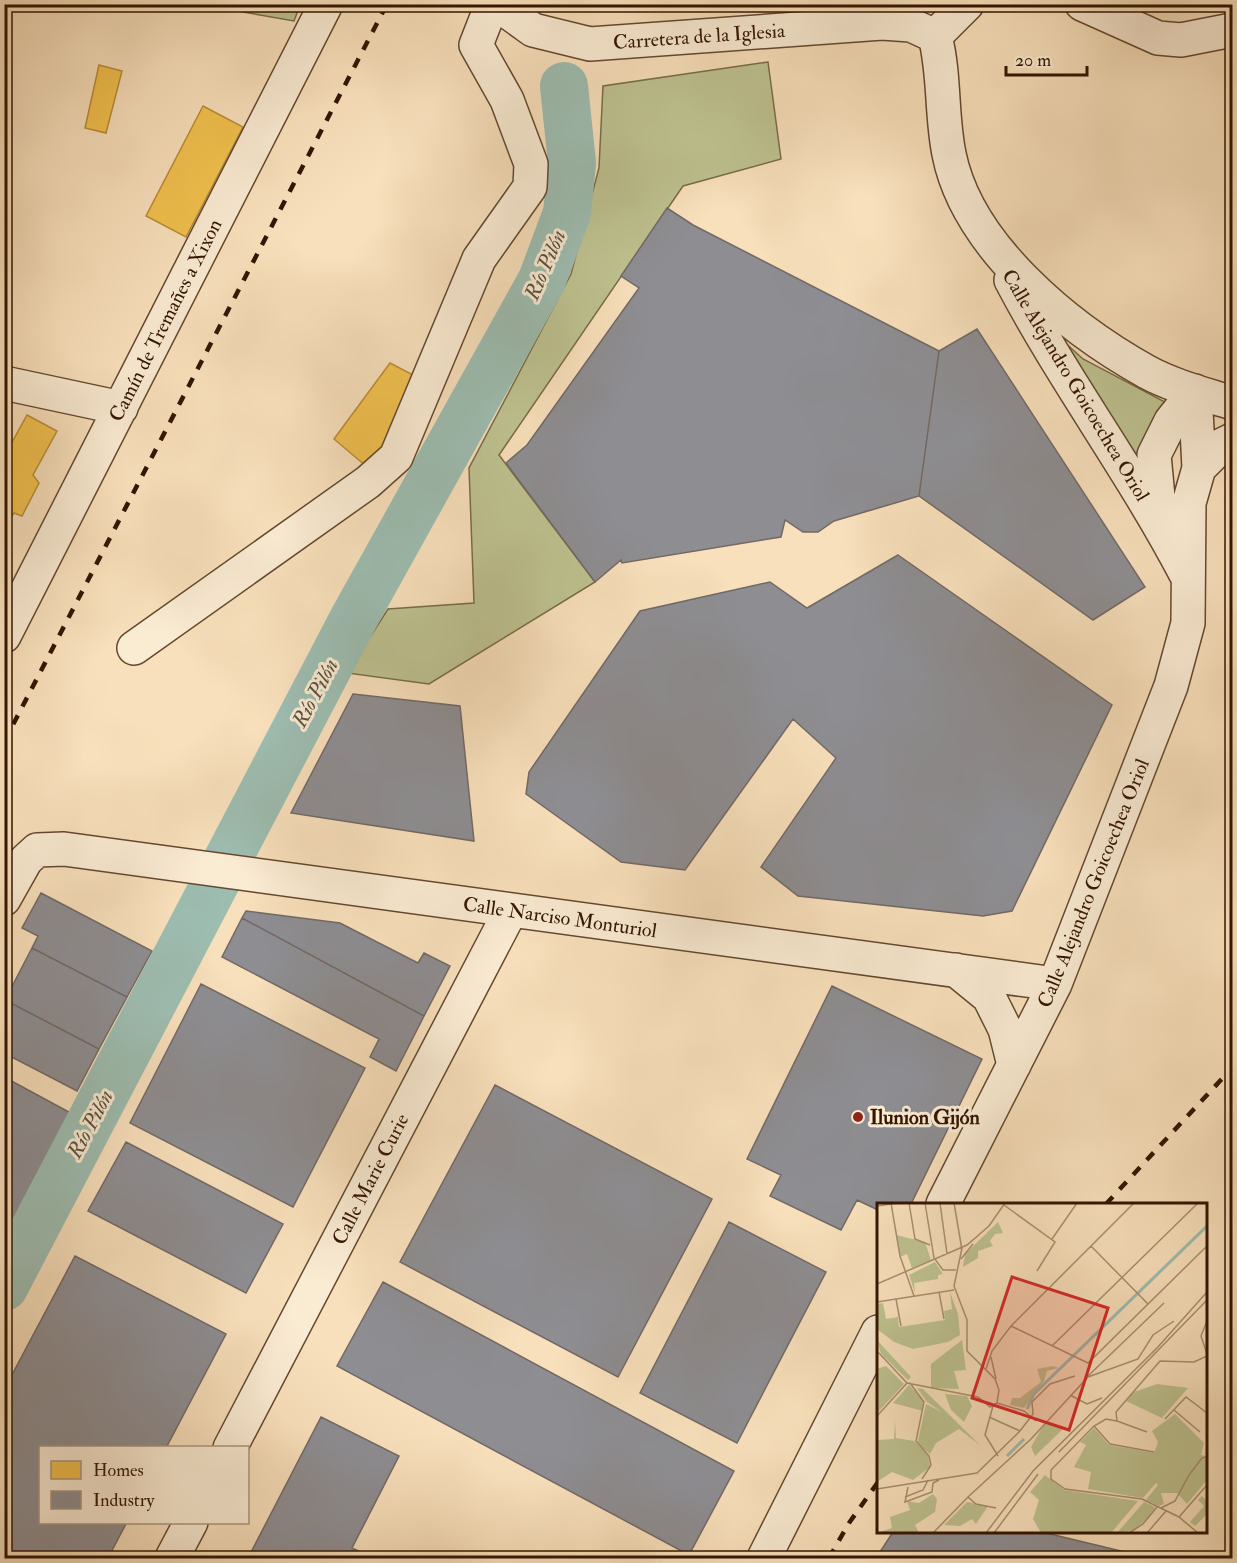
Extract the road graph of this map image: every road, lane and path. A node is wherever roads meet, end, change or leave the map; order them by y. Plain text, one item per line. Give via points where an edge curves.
1 (326, 4) edge
2 (492, 4) edge
3 (496, 4) edge
4 (1082, 4) edge
5 (967, 5) edge
6 (1233, 30) edge
7 (935, 36) junction
8 (992, 243) junction
9 (4, 383) edge
10 (1195, 392) junction
11 (1233, 403) edge
12 (121, 408) junction
13 (1233, 440) edge
14 (1199, 468) junction
15 (1160, 525) junction
16 (1189, 580) junction
17 (4, 636) edge
18 (134, 648) dead end
19 (4, 899) edge
20 (511, 910) junction
21 (956, 970) junction
22 (1055, 984) junction
23 (1014, 1065) junction
24 (944, 1203) edge
25 (877, 1336) edge
26 (231, 1446) edge
27 (189, 1524) edge
28 (172, 1558) edge
29 (764, 1558) edge

1 - 12 street, Camín de Tremañes a Xixon
2 - 18 street via 476,45 507,100 531,164 530,187 479,259 396,457 368,482
3 - 7 street, Carretera de la Iglesia via 534,30 590,44 882,23 911,25
4 - 6 street via 1158,38 1181,40
5 - 7 street
7 - 8 street via 941,56 949,154 966,202
8 - 10 street via 1051,306 1110,350 1149,373
8 - 15 street, Calle Alejandro Goicoechea Oriol via 1032,319
9 - 12 street
10 - 11 street
10 - 14 street, Calle Alejandro Goicoechea Oriol
10 - 15 street, Calle Alejandro Goicoechea Oriol via 1171,421 1154,455
12 - 17 street, Camín de Tremañes a Xixon
13 - 14 street, Calle Alejandro Goicoechea Oriol via 1222,445
14 - 16 street, Calle Alejandro Goicoechea Oriol via 1189,503
15 - 16 street, Calle Alejandro Goicoechea Oriol
16 - 22 street, Calle Alejandro Goicoechea Oriol via 1188,623 1171,686
19 - 20 street, Calle Narciso Monturiol via 31,855 37,850 64,849
20 - 21 street, Calle Narciso Monturiol
20 - 26 street, Calle Marie Curie
21 - 22 street, Calle Narciso Monturiol
21 - 23 street via 989,997 1005,1029
22 - 23 street, Calle Alejandro Goicoechea Oriol
23 - 24 street, Calle Alejandro Goicoechea Oriol
25 - 29 street
27 - 28 street

